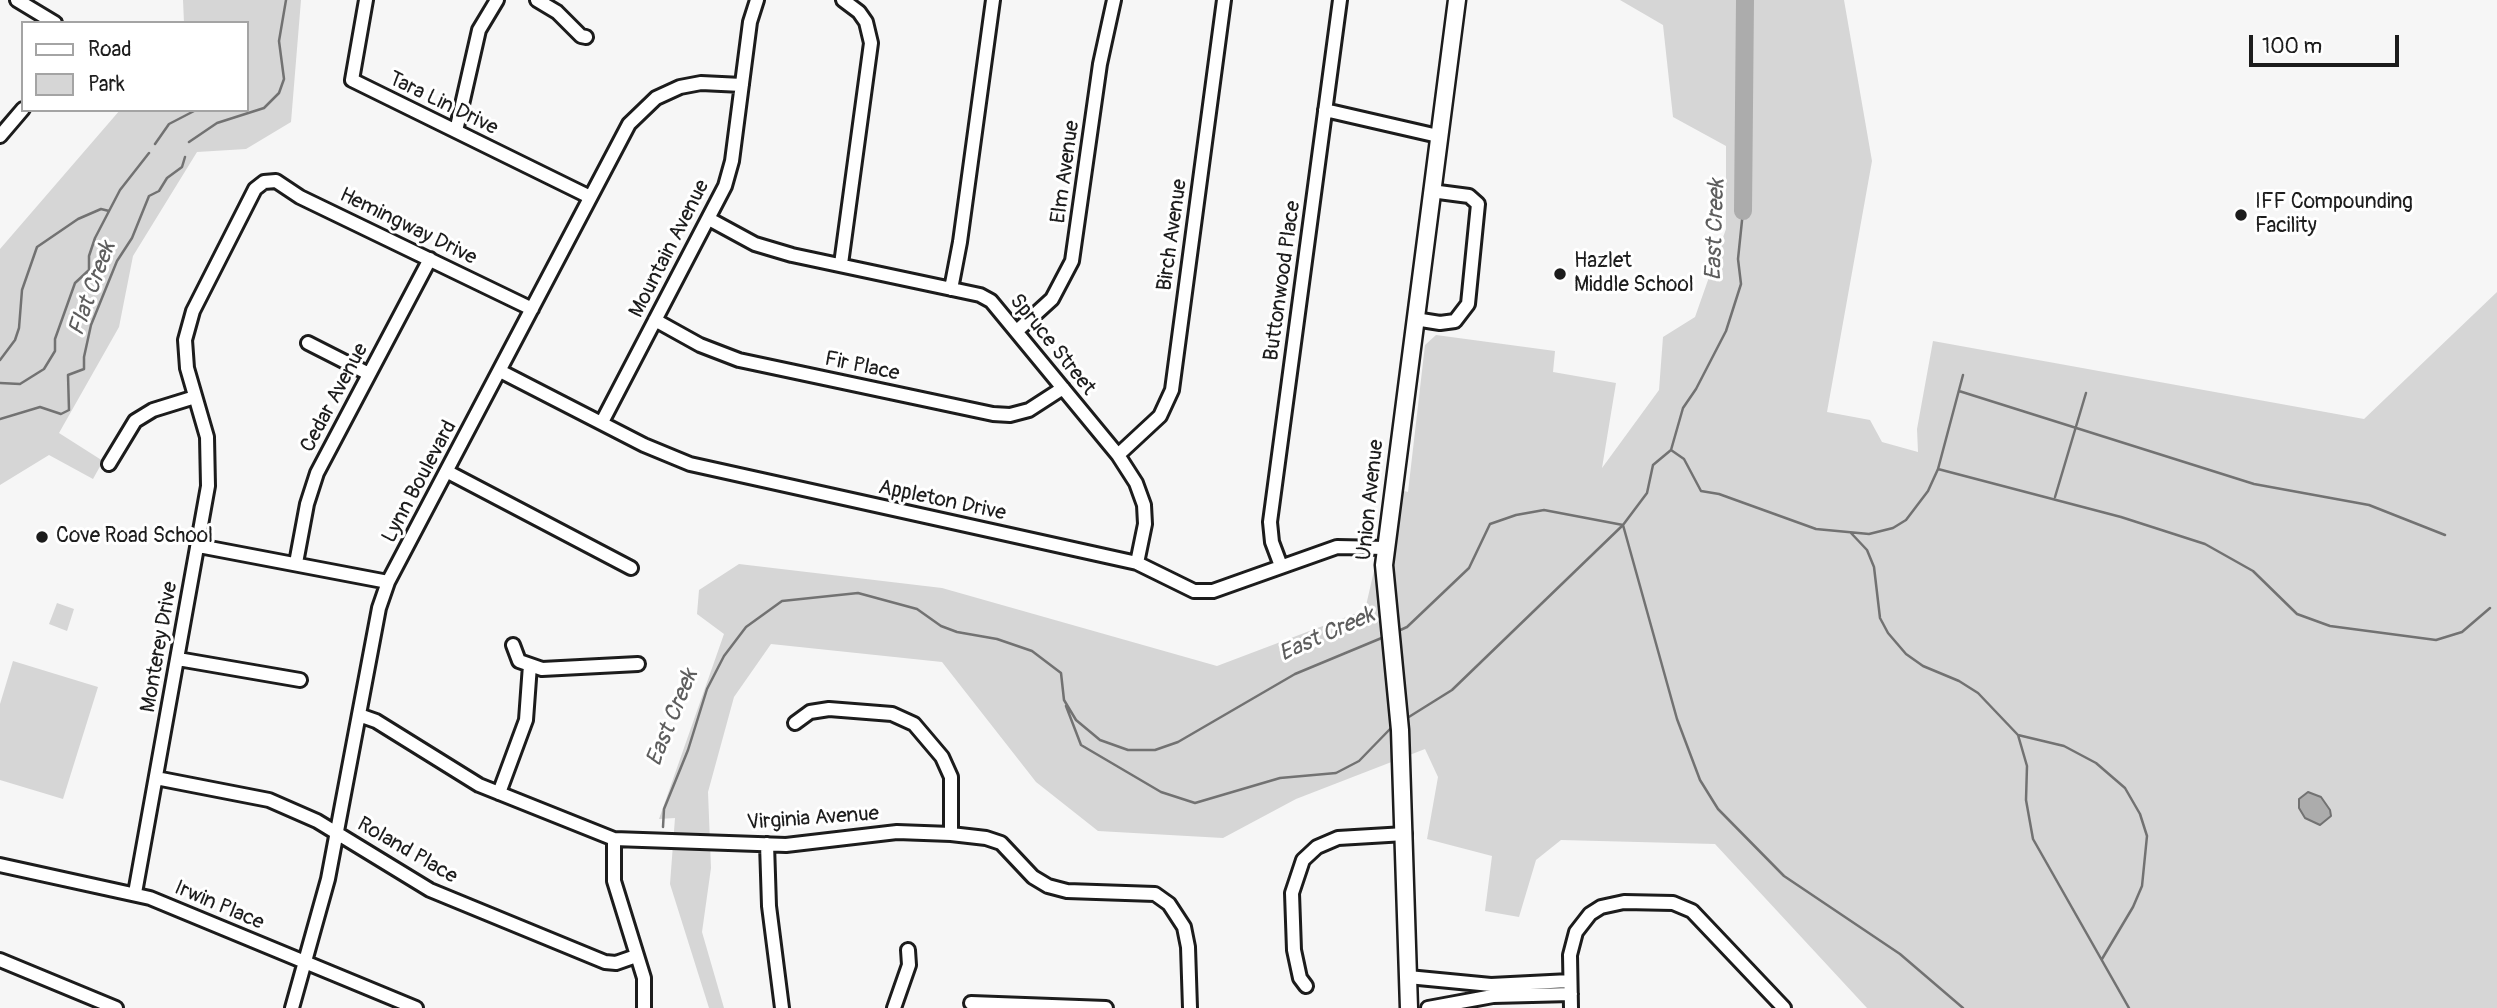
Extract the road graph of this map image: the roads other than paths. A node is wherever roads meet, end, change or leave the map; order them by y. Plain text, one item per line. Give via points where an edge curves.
1 (18, 0) edge
2 (366, 0) edge
3 (497, 0) edge
4 (537, 0) edge
5 (757, 0) edge
6 (843, 0) edge
7 (993, 0) edge
8 (1114, 0) edge
9 (1224, 0) edge
10 (1340, 0) edge
11 (1457, 0) edge
12 (52, 21) edge
13 (586, 37) dead end
14 (742, 85) junction
15 (1325, 110) junction
16 (21, 111) edge
17 (456, 131) junction
18 (0, 136) edge
19 (1438, 136) junction
20 (269, 181) joint
21 (1432, 191) junction
22 (590, 197) junction
23 (709, 219) junction
24 (430, 259) junction
25 (841, 264) junction
26 (951, 289) junction
27 (532, 309) junction
28 (1415, 319) junction
29 (655, 320) junction
30 (1018, 330) junction
31 (308, 343) dead end
32 (500, 371) junction
33 (369, 374) junction
34 (1063, 388) junction
35 (195, 397) junction
36 (602, 422) junction
37 (1118, 455) junction
38 (109, 464) dead end
39 (448, 472) junction
40 (199, 546) junction
41 (1386, 548) junction
42 (296, 563) junction
43 (1137, 563) junction
44 (1281, 566) junction
45 (631, 568) dead end
46 (388, 582) junction
47 (513, 645) dead end
48 (178, 659) junction
49 (638, 664) dead end
50 (530, 666) junction
51 (300, 680) dead end
52 (359, 715) junction
53 (795, 723) dead end
54 (156, 778) junction
55 (499, 793) junction
56 (338, 833) junction
57 (951, 834) junction
58 (1405, 834) junction
59 (614, 839) junction
60 (767, 844) junction
61 (0, 865) edge
62 (135, 893) junction
63 (908, 950) dead end
64 (636, 956) junction
65 (0, 960) edge
66 (305, 962) junction
67 (1408, 977) junction
68 (1306, 986) dead end
69 (1570, 988) junction
70 (971, 1003) dead end
71 (1026, 1006) edge
72 (116, 1008) edge
73 (292, 1008) edge
74 (416, 1008) edge
75 (644, 1008) edge
76 (782, 1008) edge
77 (894, 1008) edge
78 (1106, 1008) edge
79 (1190, 1008) edge
80 (1409, 1008) edge
81 (1428, 1008) edge
82 (1571, 1008) edge
83 (1784, 1008) edge

1 - 12 street
2 - 17 street, Tara Lin Drive via 352,80
3 - 17 street via 479,30
4 - 13 street
5 - 14 street, Mountain Avenue
6 - 25 street via 866,22 871,43
7 - 26 street
8 - 30 street, Elm Avenue via 1100,64 1072,261 1052,299
9 - 37 street, Birch Avenue via 1172,390 1160,416
10 - 15 street, Buttonwood Place
11 - 19 street, Union Avenue
14 - 22 street, Lynn Boulevard via 690,85 646,106 624,132
14 - 23 street, Mountain Avenue via 729,172
15 - 19 street
15 - 44 street, Buttonwood Place via 1270,522
16 - 18 street
17 - 22 street, Tara Lin Drive
19 - 21 street, Union Avenue
20 - 24 street, Hemingway Drive
20 - 35 street, Monterey Drive via 255,189 188,325 185,356
21 - 28 street, Union Avenue
21 - 28 street via 1469,197 1478,204 1468,304 1455,321
22 - 27 street, Lynn Boulevard
23 - 25 street, Spruce Street via 755,244
23 - 29 street, Mountain Avenue
24 - 27 street, Hemingway Drive
24 - 33 street, Cedar Avenue
25 - 26 street, Spruce Street
26 - 30 street, Spruce Street via 980,295
27 - 32 street, Lynn Boulevard
28 - 41 street, Union Avenue
29 - 34 street, Fir Place via 739,360 993,414 1029,411
29 - 36 street, Mountain Avenue
30 - 34 street, Spruce Street
31 - 33 street
32 - 36 street, Appleton Drive
32 - 39 street, Lynn Boulevard
33 - 42 street, Cedar Avenue via 313,482
34 - 37 street, Spruce Street
35 - 38 street via 153,410 135,421
35 - 40 street, Monterey Drive via 209,464
36 - 43 street, Appleton Drive via 662,454 717,473
37 - 43 street, Spruce Street via 1136,483 1145,511
39 - 45 street
39 - 46 street, Lynn Boulevard
40 - 42 street
40 - 48 street, Monterey Drive
41 - 44 street, Appleton Drive via 1336,547
41 - 58 street, Union Avenue
42 - 46 street
43 - 44 street, Appleton Drive via 1203,592
46 - 52 street, Lynn Boulevard
47 - 50 street via 519,661
48 - 51 street
48 - 54 street, Monterey Drive
49 - 50 street via 542,670
50 - 55 street via 523,733
52 - 55 street, Virginia Avenue
52 - 56 street, Lynn Boulevard
53 - 57 street via 810,712 828,709 892,714 914,724 942,757 951,777
54 - 56 street, Roland Place via 269,800
54 - 62 street, Monterey Drive
55 - 59 street, Virginia Avenue
56 - 64 street, Roland Place via 430,890 580,952 608,963
56 - 66 street, Lynn Boulevard
57 - 60 street, Virginia Avenue via 897,832
57 - 79 street, Virginia Avenue via 1001,843 1048,886 1163,898 1181,921 1187,940
58 - 67 street, Union Avenue
58 - 68 street via 1338,838 1317,846 1303,860 1292,893 1294,950
59 - 60 street, Virginia Avenue
59 - 64 street via 614,881
60 - 76 street via 769,906
61 - 62 street, Irwin Place
62 - 66 street, Irwin Place
63 - 77 street via 909,965
64 - 75 street via 645,984
65 - 72 street
66 - 73 street, Lynn Boulevard
66 - 74 street, Irwin Place
67 - 69 street
67 - 80 street, Union Avenue
69 - 81 street
69 - 82 street
69 - 83 street via 1572,943 1590,914 1616,902 1673,903 1700,917
70 - 71 street
71 - 78 street

